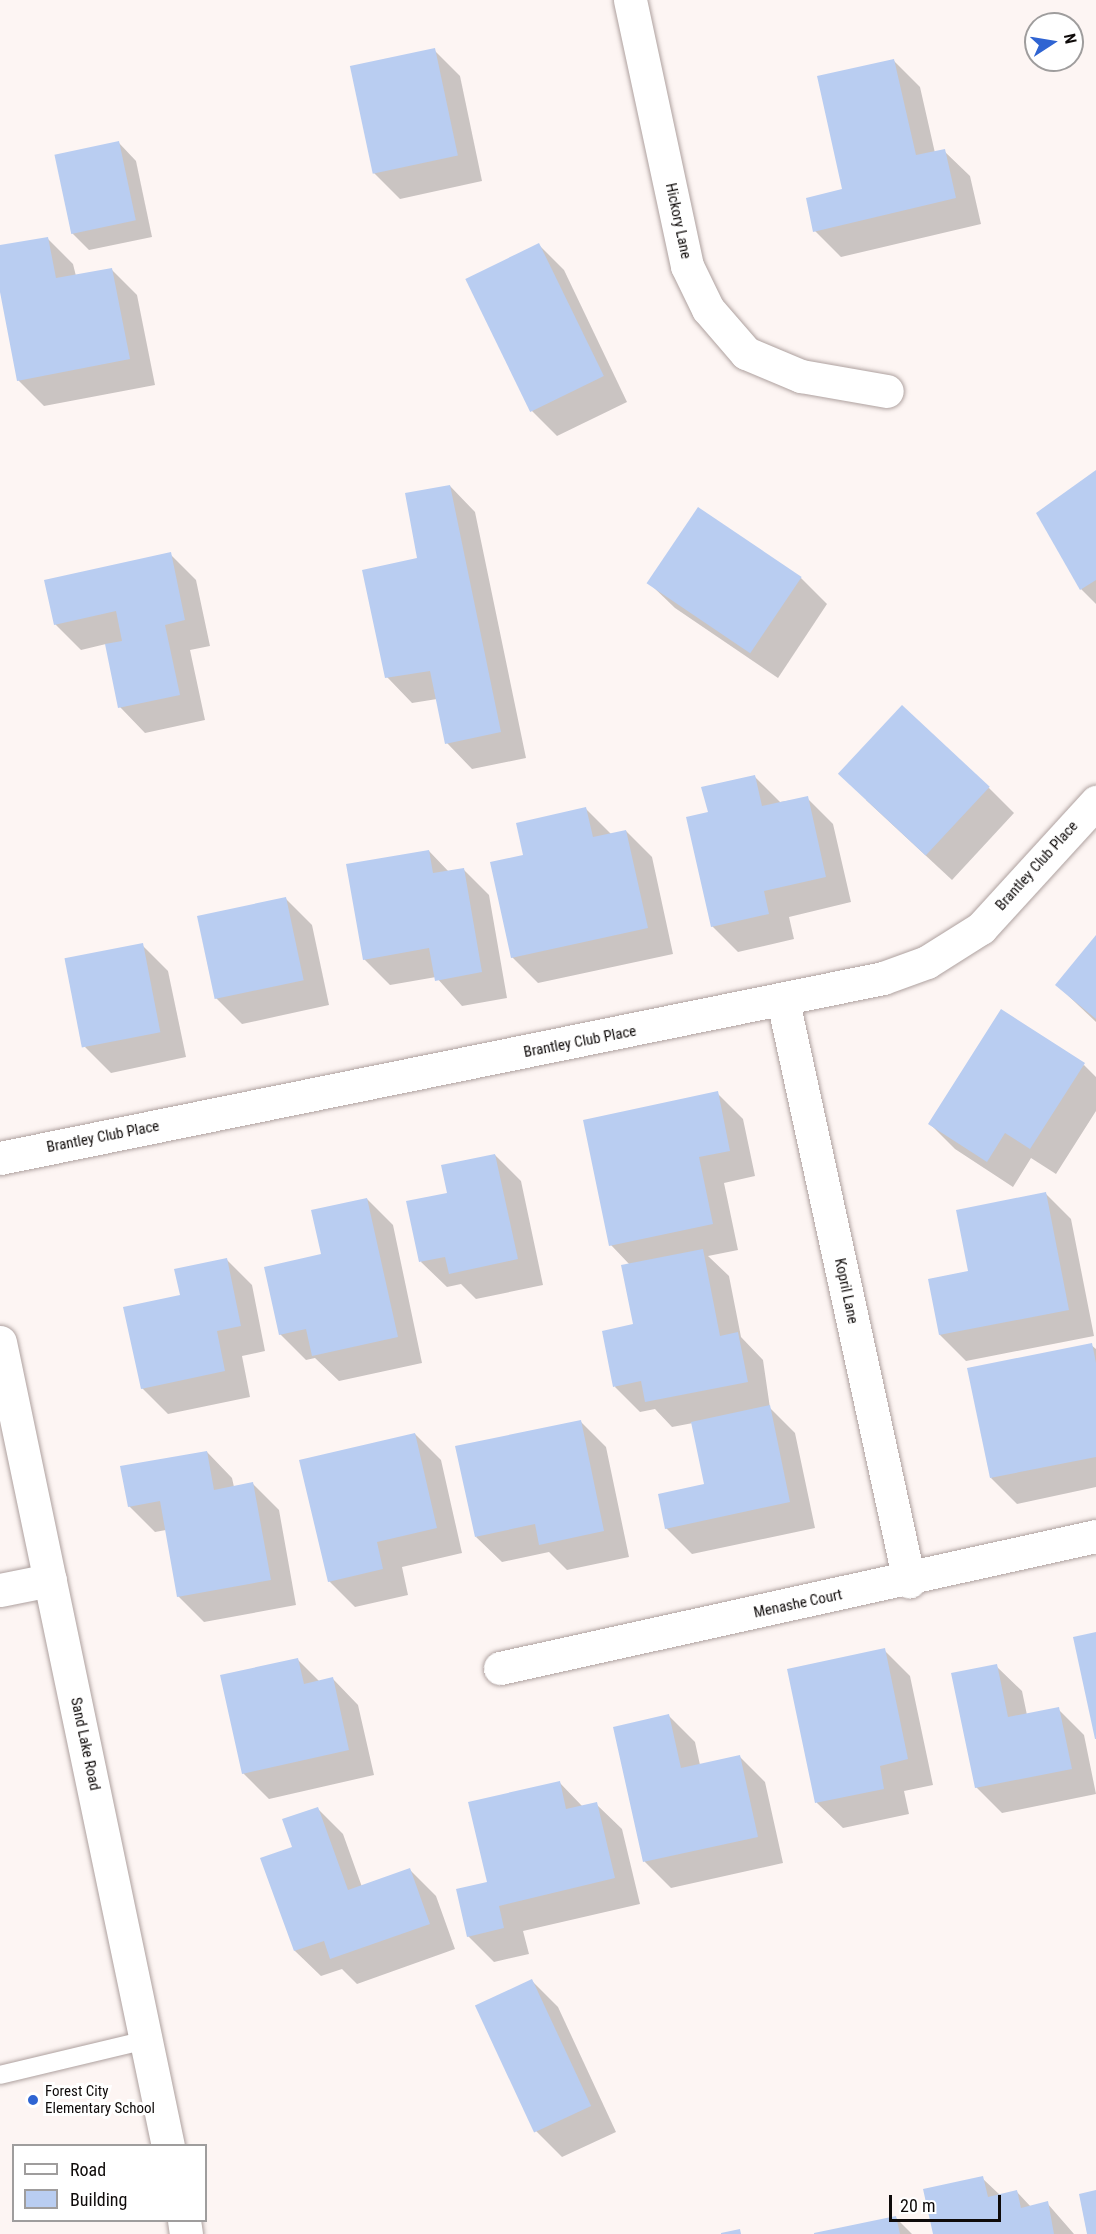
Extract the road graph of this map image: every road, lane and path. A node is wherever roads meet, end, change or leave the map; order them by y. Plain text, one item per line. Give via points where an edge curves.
1 (630, 0) edge
2 (887, 391) dead end
3 (1096, 802) edge
4 (783, 1001) junction
5 (0, 1158) edge
6 (0, 1342) edge
7 (1096, 1536) edge
8 (50, 1580) junction
9 (909, 1581) junction
10 (0, 1590) edge
11 (500, 1668) dead end
12 (146, 2040) junction
13 (0, 2074) edge
14 (168, 2144) edge

1 - 2 street, Hickory Lane via 687,266 708,309 746,353 801,376
3 - 4 street, Brantley Club Place via 981,928 916,966 883,978
4 - 5 street, Brantley Club Place
4 - 9 street, Kopril Lane
6 - 8 street, Sand Lake Road
7 - 9 street, Menashe Court
8 - 10 street
8 - 12 street, Sand Lake Road
9 - 11 street, Menashe Court
12 - 13 lane
12 - 14 street, Sand Lake Road

